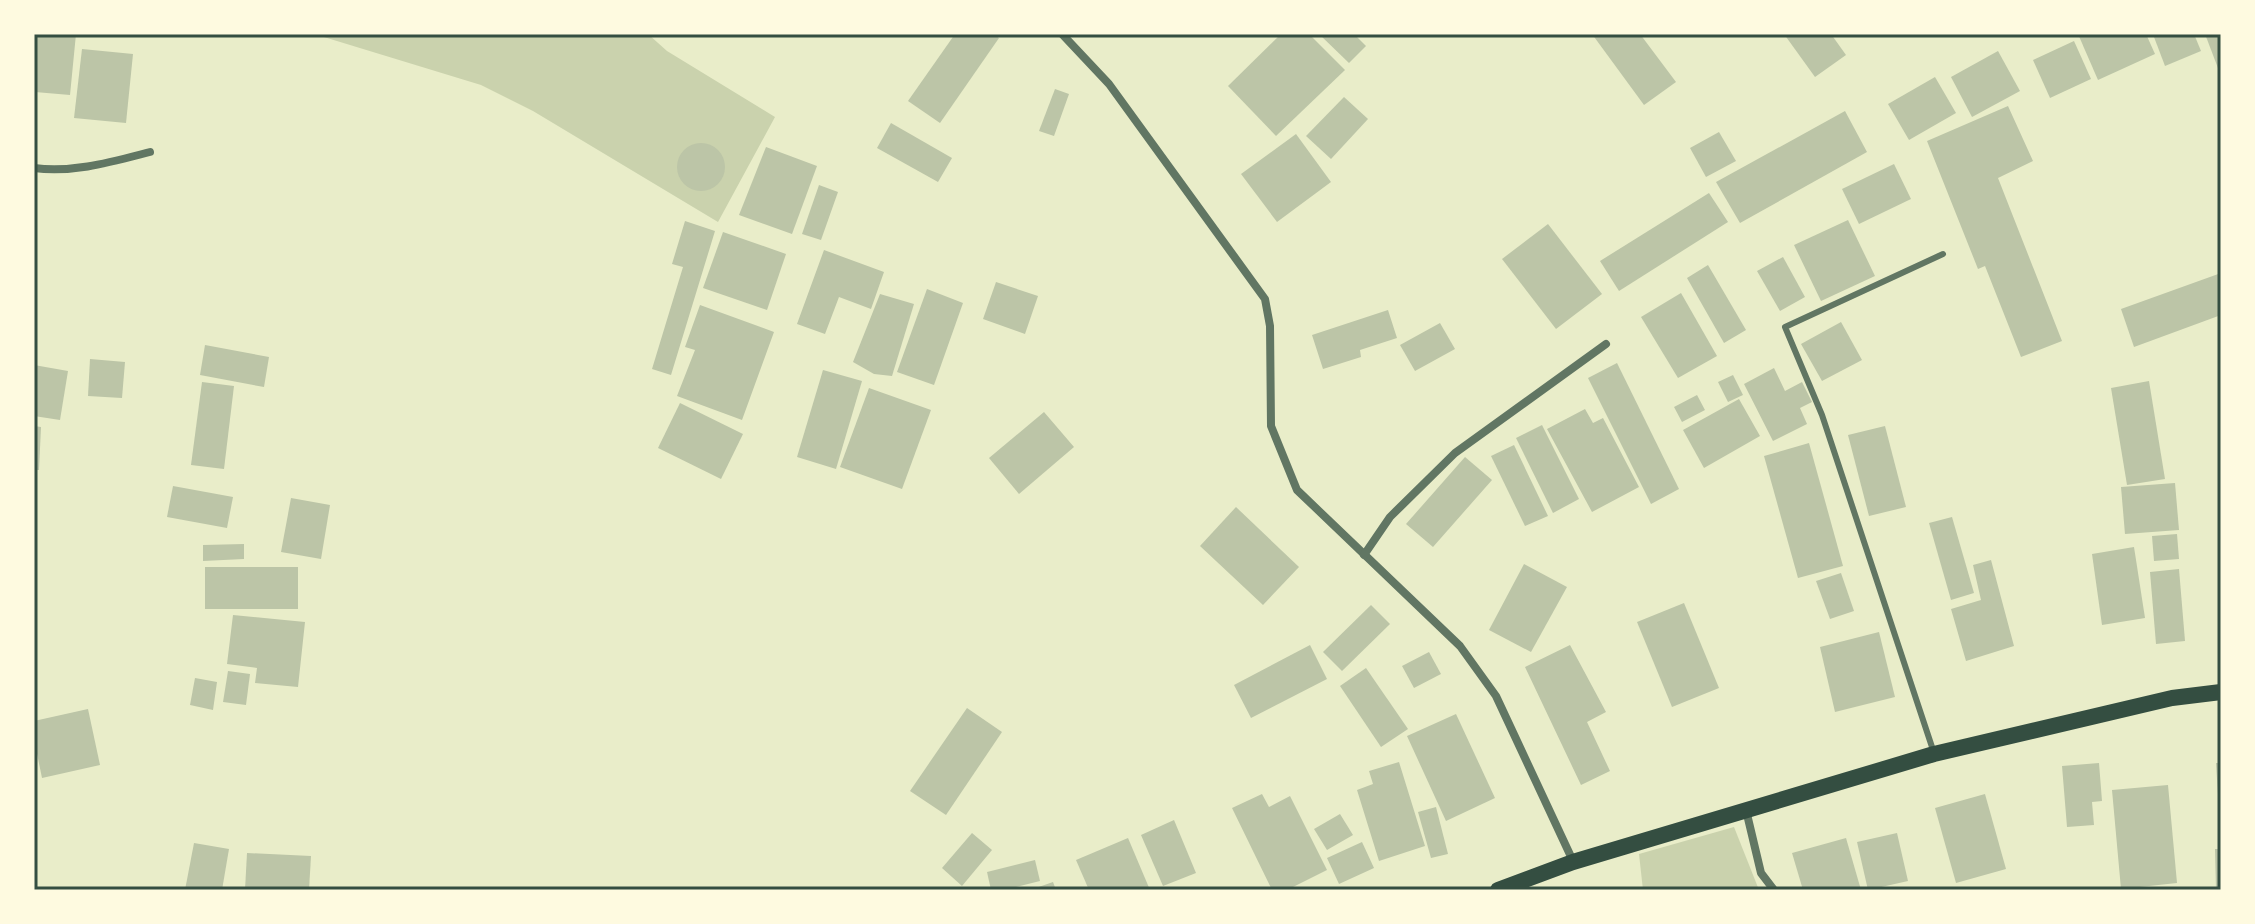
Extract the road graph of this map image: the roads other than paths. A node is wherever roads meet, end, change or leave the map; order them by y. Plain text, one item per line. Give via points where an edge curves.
1 (1062, 34) edge
2 (150, 152) dead end
3 (34, 168) edge
4 (1943, 254) dead end
5 (1606, 344) dead end
6 (1364, 555) junction
7 (2221, 692) edge
8 (1934, 754) junction
9 (1746, 809) junction
10 (1573, 862) junction
11 (1498, 890) edge
12 (1774, 890) edge

1 - 6 street via 1109,84 1265,299 1271,426 1283,460 1297,490
2 - 3 street via 58,171
4 - 8 lane via 1785,327 1822,415
5 - 6 street via 1455,453 1390,517
6 - 10 street via 1460,646 1496,696
7 - 8 main road via 2172,698
8 - 9 main road
9 - 10 main road
9 - 12 street via 1761,873
10 - 11 main road

